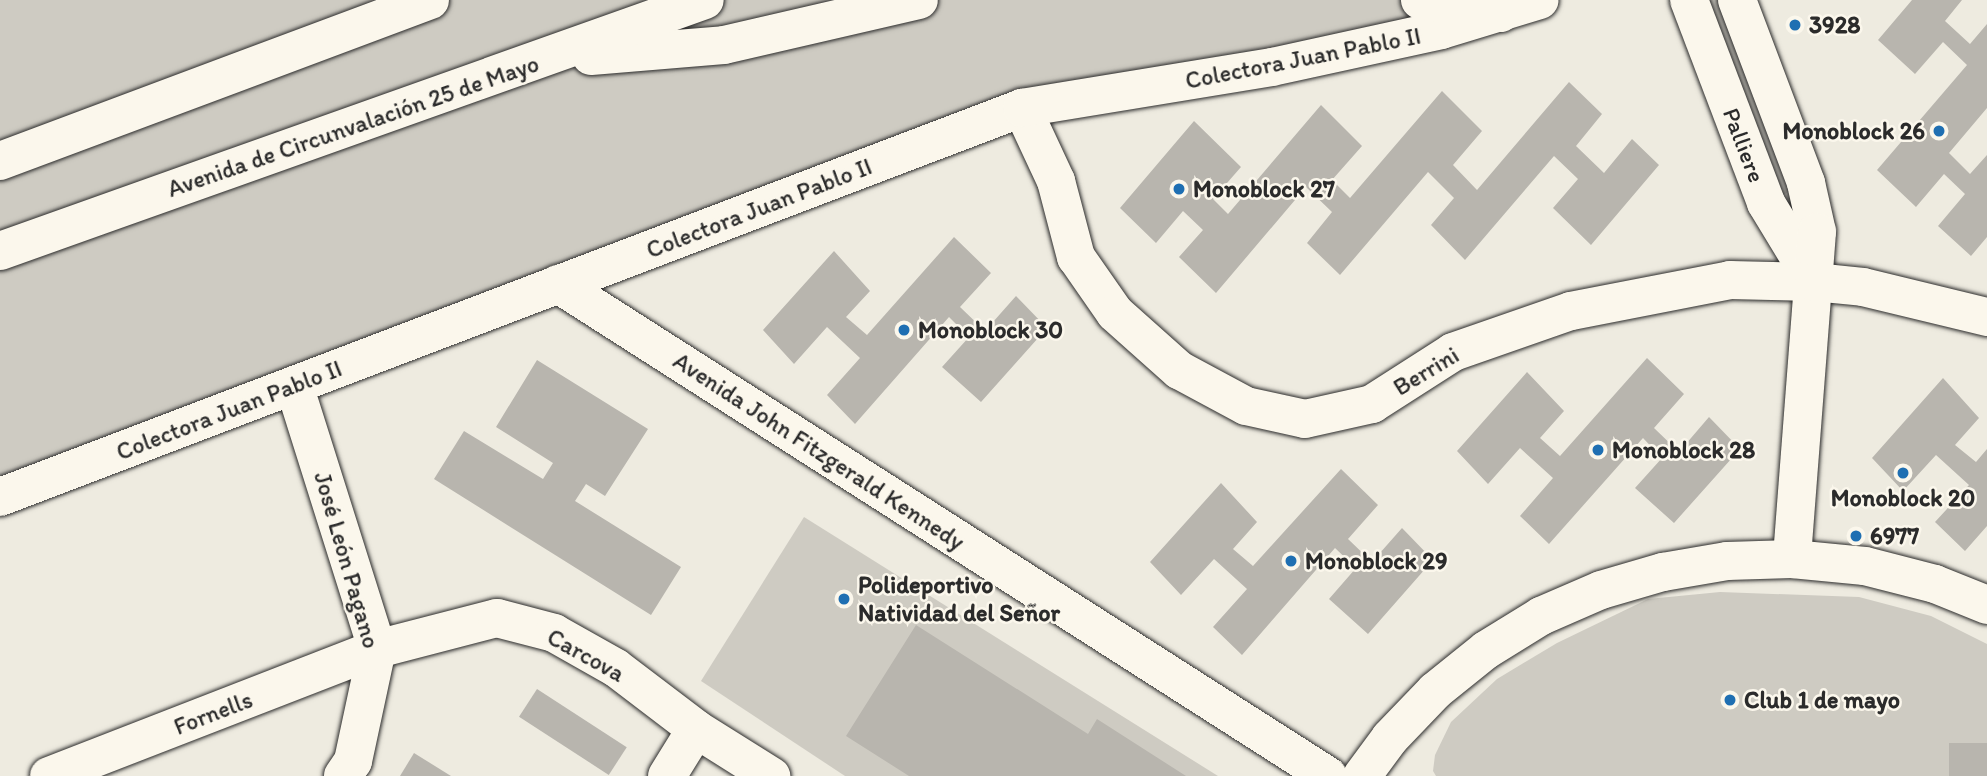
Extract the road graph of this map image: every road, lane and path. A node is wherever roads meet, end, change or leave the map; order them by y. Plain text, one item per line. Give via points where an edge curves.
1 (404, 0) edge
2 (430, 0) edge
3 (705, 0) edge
4 (919, 0) edge
5 (1420, 0) edge
6 (1540, 0) edge
7 (1689, 0) edge
8 (1737, 0) edge
9 (1501, 13) junction
10 (360, 25) junction
11 (540, 60) junction
12 (1022, 108) junction
13 (0, 161) edge
14 (0, 251) edge
15 (1814, 282) junction
16 (558, 284) junction
17 (1987, 317) edge
18 (294, 384) junction
19 (2, 495) edge
20 (1792, 559) junction
21 (1987, 605) edge
22 (377, 649) junction
23 (696, 729) junction
24 (49, 776) edge
25 (343, 776) edge
26 (667, 776) edge
27 (771, 776) edge
28 (1328, 776) edge
29 (1362, 776) edge

1 - 10 main road
2 - 10 main road
3 - 11 main road, Avenida de Circunvalación 25 de Mayo
4 - 11 main road via 724,45
5 - 9 main road
6 - 9 main road, Colectora Juan Pablo II
7 - 15 main road, Palliere via 1766,204
8 - 15 main road, Palliere via 1806,183 1818,232
9 - 12 main road, Colectora Juan Pablo II via 1272,67
10 - 13 main road
11 - 14 main road, Avenida de Circunvalación 25 de Mayo
12 - 15 main road, Berrini via 1056,181 1076,257 1115,313 1179,370 1246,406 1305,419 1372,404 1453,352 1570,311 1730,280
12 - 16 main road, Colectora Juan Pablo II
15 - 17 main road, Berrini via 1863,287
15 - 20 main road, Palliere
16 - 18 main road, Colectora Juan Pablo II
16 - 28 main road, Avenida John Fitzgerald Kennedy
18 - 19 main road, Colectora Juan Pablo II
18 - 22 main road, José León Pagano
20 - 21 main road via 1865,566 1935,584
20 - 29 main road via 1727,561 1663,572 1601,590 1541,617 1486,650 1435,691 1390,738
22 - 23 main road, Carcova via 497,618 554,633 616,668
22 - 24 main road, Fornells
22 - 25 main road, José León Pagano via 353,761
23 - 26 main road
23 - 27 main road, Carcova

